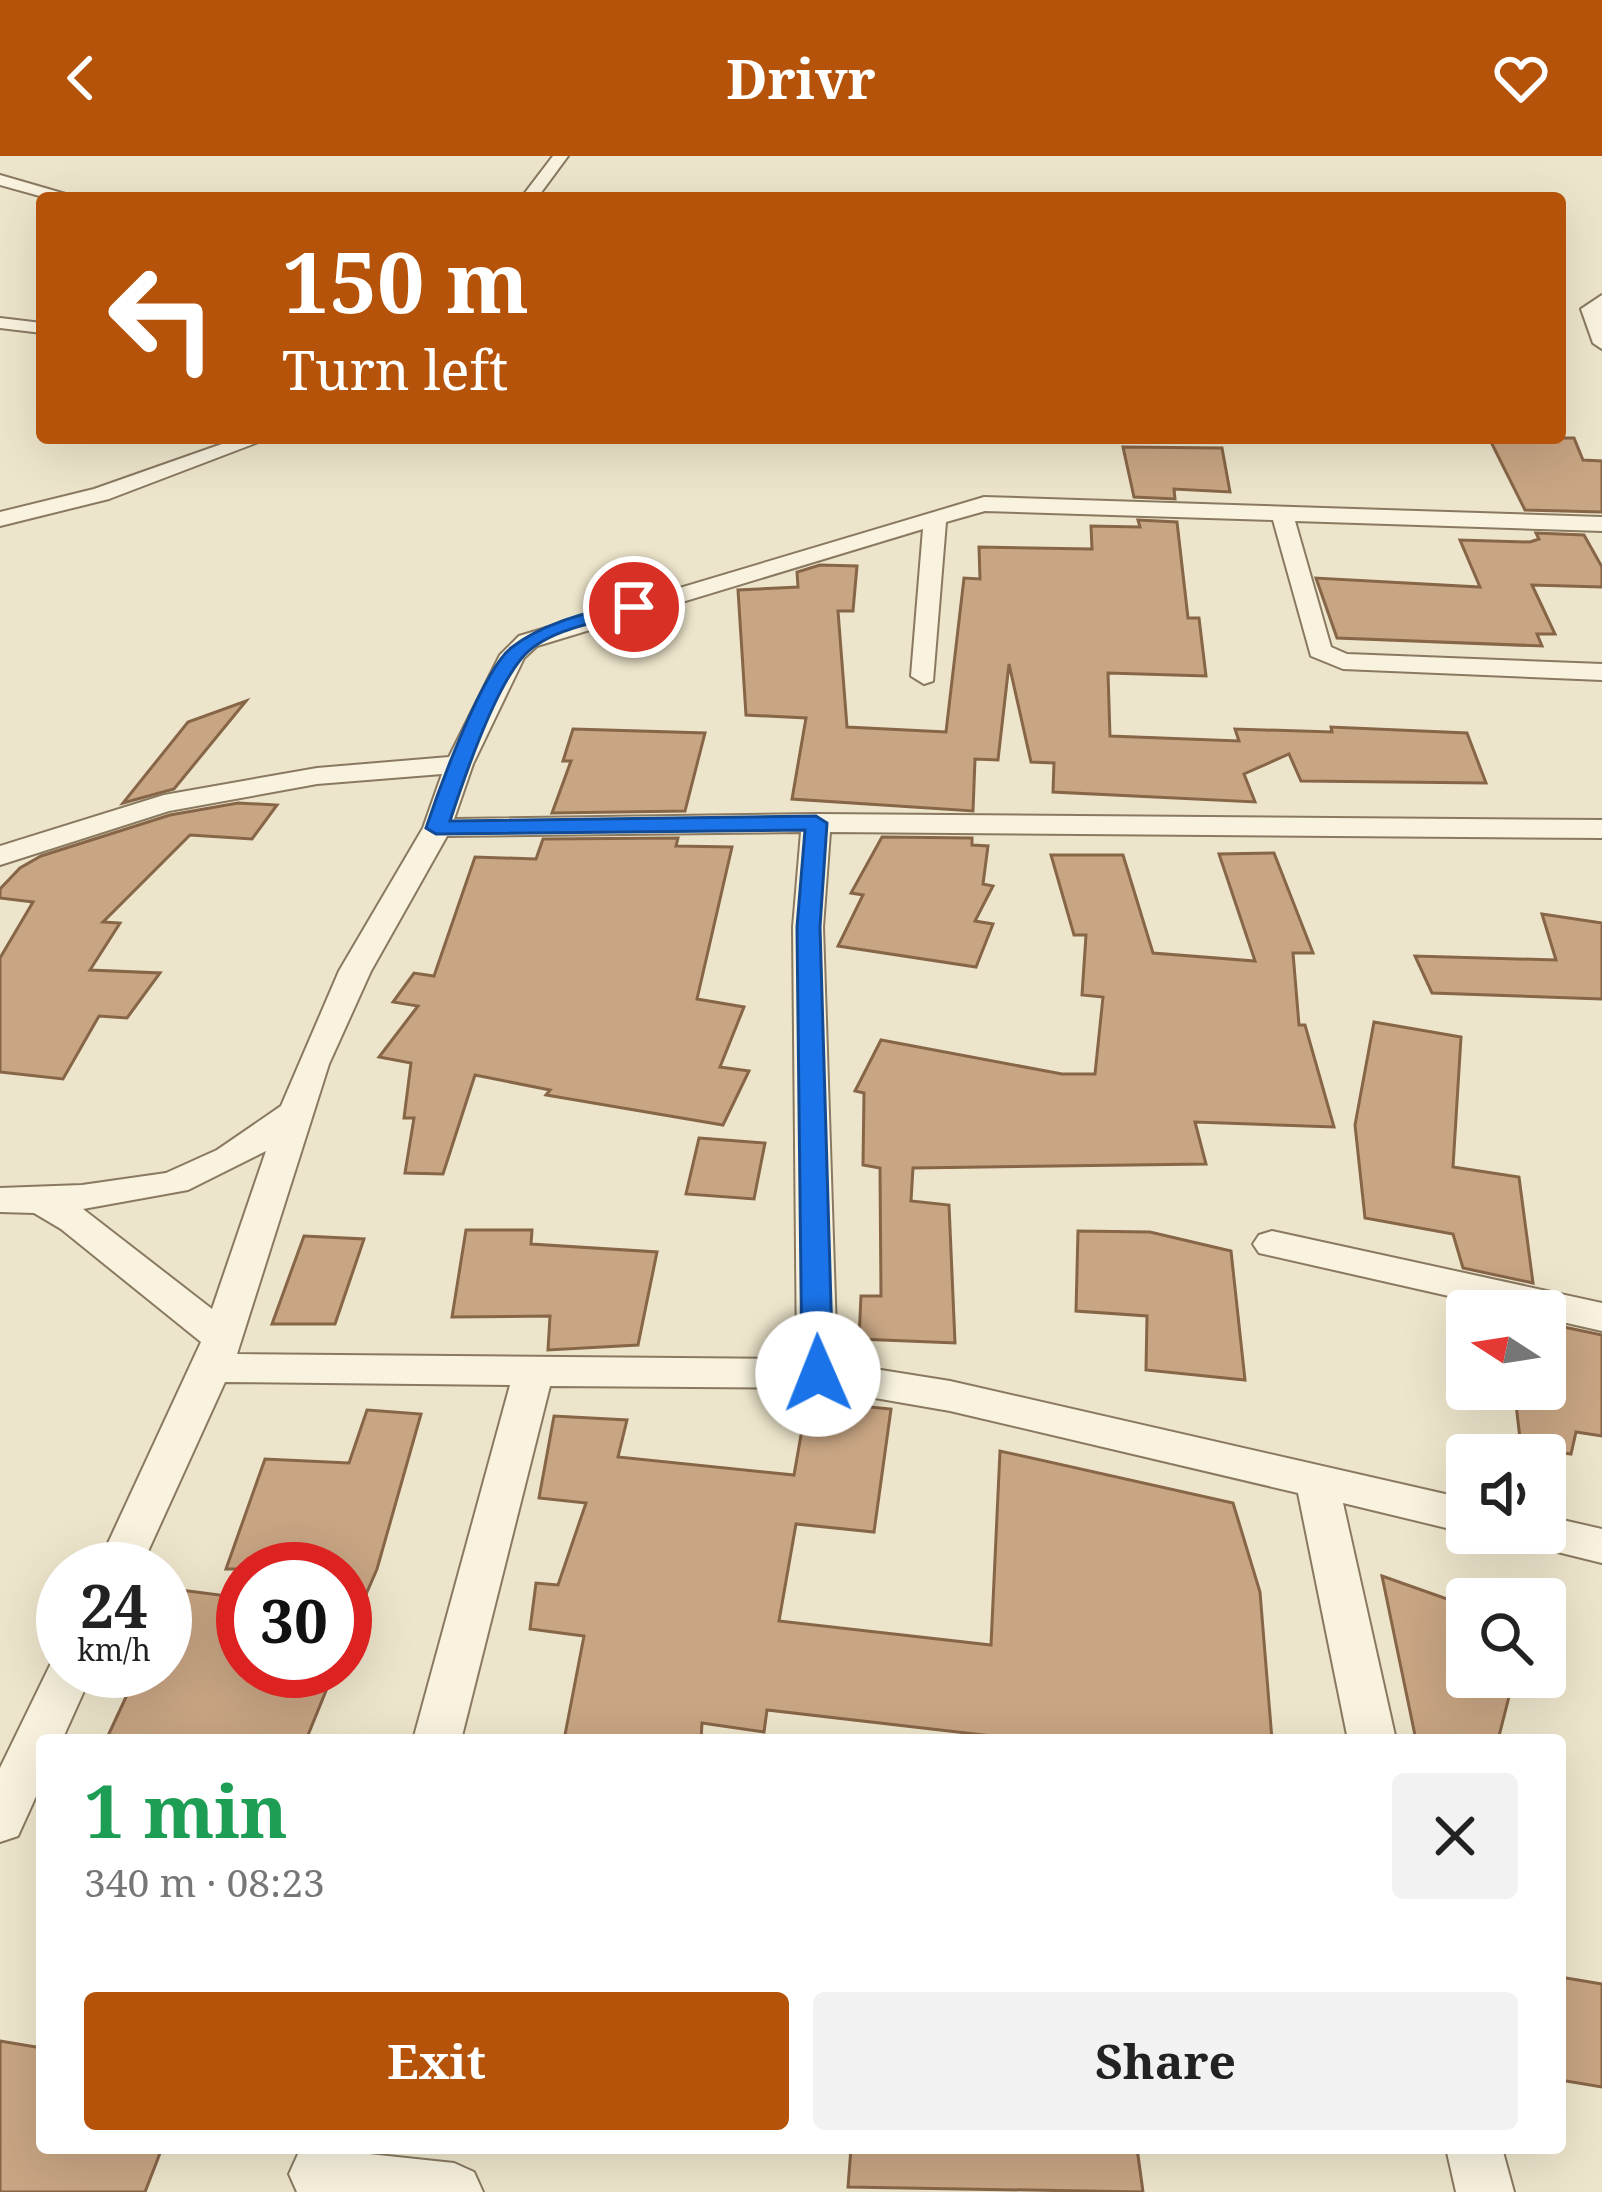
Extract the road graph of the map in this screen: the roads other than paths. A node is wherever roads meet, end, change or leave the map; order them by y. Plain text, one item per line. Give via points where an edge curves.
1 (561, 156) edge
2 (0, 180) edge
3 (43, 192) edge
4 (534, 192) edge
5 (1602, 300) edge
6 (0, 323) edge
7 (36, 327) edge
8 (1602, 343) edge
9 (242, 444) edge
10 (1282, 512) junction
11 (0, 519) edge
12 (935, 520) junction
13 (1602, 524) edge
14 (1602, 672) edge
15 (924, 676) dead end
16 (459, 764) junction
17 (816, 823) junction
18 (436, 828) junction
19 (1602, 829) edge
20 (0, 856) edge
21 (292, 1114) junction
22 (0, 1200) edge
23 (41, 1201) junction
24 (1273, 1244) dead end
25 (1602, 1317) edge
26 (217, 1353) junction
27 (534, 1370) junction
28 (818, 1374) junction
29 (1317, 1484) junction
30 (1446, 1512) edge
31 (1566, 1538) edge
32 (130, 1542) edge
33 (1602, 1546) edge
34 (57, 1698) edge
35 (40, 1734) edge
36 (439, 1734) edge
37 (1371, 1734) edge
38 (36, 1743) edge
39 (0, 1820) edge
40 (1476, 2154) edge
41 (318, 2171) edge
42 (454, 2192) edge
43 (1485, 2192) edge

1 - 4 street
2 - 3 street
5 - 8 street via 1590,309
6 - 7 street
9 - 11 street
10 - 12 street via 1009,502
10 - 13 street
10 - 14 street via 1321,651 1359,663
12 - 15 street
12 - 16 street via 528,640
16 - 18 street
16 - 20 street via 317,776 164,803
17 - 18 street
17 - 19 street
17 - 28 street via 808,927
18 - 21 street via 356,971
21 - 23 street via 241,1156 189,1182
21 - 26 street
22 - 23 street
23 - 26 street via 74,1220
24 - 25 street
26 - 27 street
26 - 32 street
27 - 28 street
27 - 36 street
28 - 29 street via 950,1396
29 - 30 street
29 - 37 street
31 - 33 street
34 - 35 street
38 - 39 street
40 - 43 street
41 - 42 street

